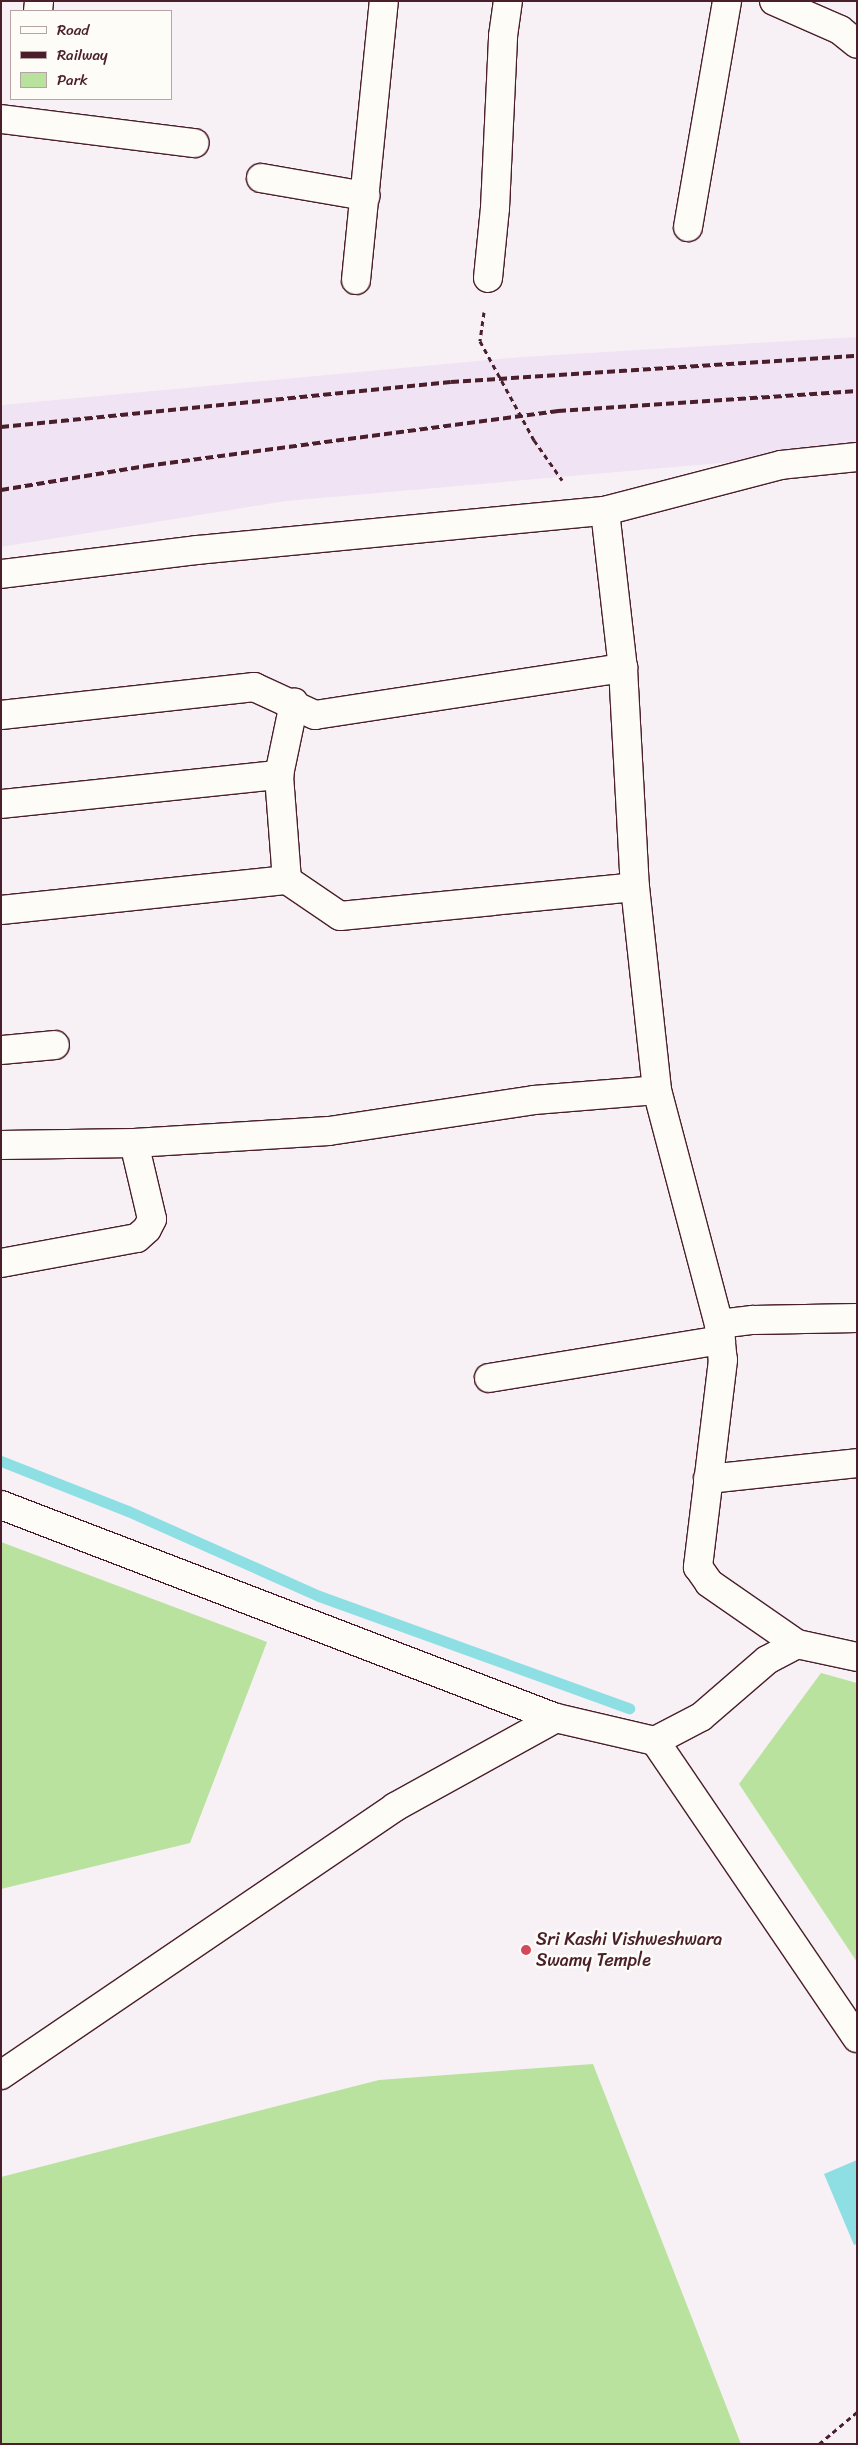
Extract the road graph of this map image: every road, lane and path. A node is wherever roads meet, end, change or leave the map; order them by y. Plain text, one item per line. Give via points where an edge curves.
1 (384, 1) edge
2 (508, 1) edge
3 (727, 1) edge
4 (774, 1) edge
5 (857, 44) edge
6 (18, 113) edge
7 (195, 142) dead end
8 (261, 178) dead end
9 (364, 196) junction
10 (688, 227) dead end
11 (488, 278) joint
12 (356, 280) dead end
13 (857, 457) edge
14 (596, 512) junction
15 (1, 574) edge
16 (623, 668) junction
17 (294, 703) junction
18 (1, 715) edge
19 (279, 776) junction
20 (1, 804) edge
21 (287, 880) junction
22 (635, 887) junction
23 (1, 910) edge
24 (55, 1045) dead end
25 (1, 1050) edge
26 (657, 1090) junction
27 (134, 1143) junction
28 (1, 1145) edge
29 (1, 1264) edge
30 (857, 1318) edge
31 (720, 1332) junction
32 (489, 1378) dead end
33 (857, 1463) edge
34 (708, 1479) junction
35 (1, 1505) edge
36 (798, 1644) junction
37 (857, 1657) edge
38 (556, 1718) junction
39 (655, 1740) junction
40 (857, 2038) edge
41 (1, 2075) edge
42 (857, 2412) edge
43 (819, 2444) edge

1 - 9 street
2 - 11 street
3 - 10 street
4 - 5 street via 840,30
6 - 7 street
8 - 9 street
9 - 12 street
11 - 14 path via 480,341 534,440
13 - 14 street via 781,465
14 - 15 street via 196,550
14 - 16 street
16 - 17 street via 315,715
16 - 22 street
17 - 18 street via 254,687
17 - 19 street
19 - 20 street
19 - 21 street
21 - 22 street via 340,916
21 - 23 street
22 - 26 street
24 - 25 street
26 - 27 street via 534,1100 329,1131
26 - 31 street
27 - 28 street
27 - 29 street via 152,1219 148,1229 137,1238
30 - 31 street via 753,1320
31 - 32 street
31 - 34 street via 723,1360
33 - 34 street
34 - 36 street via 698,1567 709,1583
35 - 38 street
36 - 37 street
36 - 39 street via 767,1660 701,1717
38 - 39 street
38 - 41 street via 395,1807
39 - 40 street
42 - 43 path

